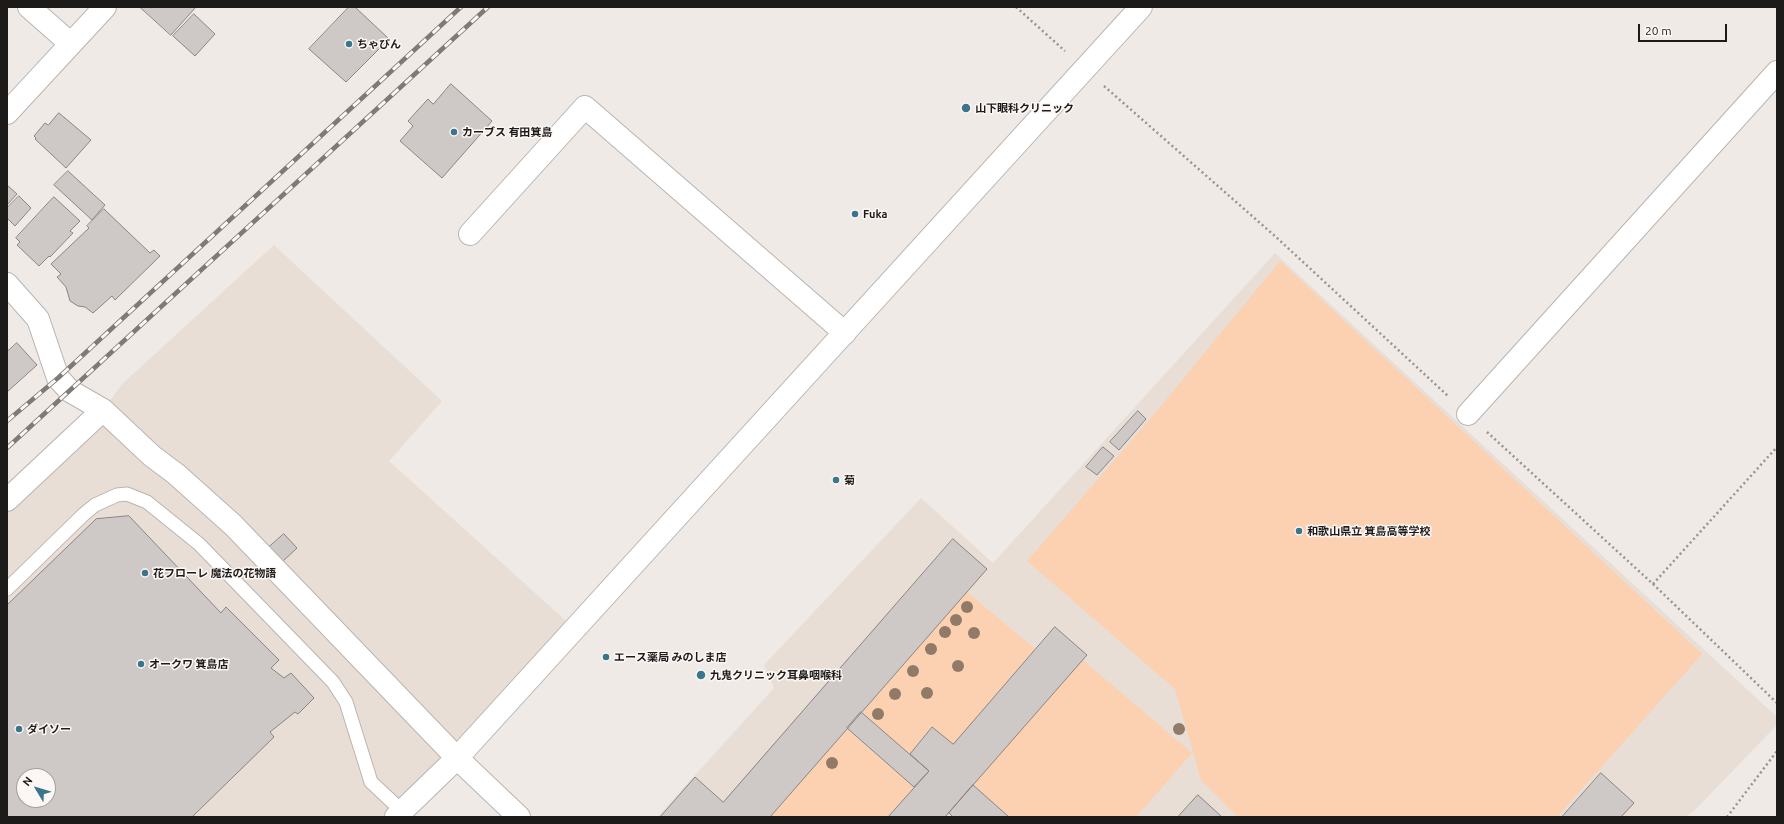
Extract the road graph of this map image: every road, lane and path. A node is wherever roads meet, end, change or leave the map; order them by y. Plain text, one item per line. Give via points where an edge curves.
1 (29, 7) edge
2 (105, 7) edge
3 (1016, 7) edge
4 (1141, 7) edge
5 (72, 44) junction
6 (1085, 69) junction
7 (1777, 72) edge
8 (7, 113) edge
9 (470, 234) dead end
10 (7, 284) edge
11 (845, 333) junction
12 (103, 410) junction
13 (1468, 414) junction
14 (1777, 447) edge
15 (7, 500) edge
16 (1653, 584) junction
17 (7, 589) edge
18 (1777, 704) edge
19 (1777, 751) edge
20 (457, 758) junction
21 (399, 814) edge
22 (519, 817) edge
23 (1727, 817) edge

1 - 5 street
2 - 5 street
3 - 6 path
4 - 6 street
5 - 8 street
6 - 11 street
6 - 13 path via 1276,237
7 - 13 street
9 - 11 street via 586,107
10 - 12 street via 38,319 58,378 70,391
11 - 20 street
12 - 15 street
12 - 20 street via 233,525
13 - 16 path
14 - 16 path
16 - 18 path
17 - 21 lane via 95,505 117,495 127,494 148,502 199,544 332,682 346,702 371,782
19 - 23 path
20 - 21 street
20 - 22 street

